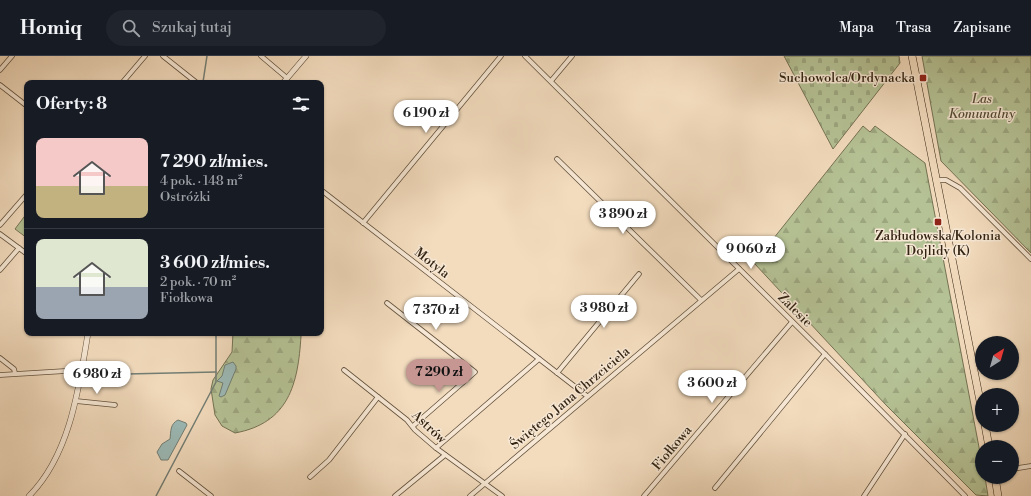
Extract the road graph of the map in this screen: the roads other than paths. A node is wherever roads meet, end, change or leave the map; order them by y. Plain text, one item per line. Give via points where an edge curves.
1 (12, 56) edge
2 (145, 56) edge
3 (163, 56) edge
4 (261, 56) edge
5 (306, 56) edge
6 (501, 56) edge
7 (525, 56) edge
8 (572, 56) edge
9 (912, 56) edge
10 (0, 70) edge
11 (287, 78) joint
12 (125, 80) edge
13 (193, 80) edge
14 (551, 82) junction
15 (0, 85) edge
16 (24, 104) edge
17 (557, 159) dead end
18 (937, 180) junction
19 (324, 192) edge
20 (24, 197) edge
21 (363, 223) junction
22 (0, 225) edge
23 (0, 234) edge
24 (19, 248) junction
25 (24, 252) edge
26 (1031, 259) edge
27 (739, 269) junction
28 (0, 270) edge
29 (639, 274) dead end
30 (701, 300) junction
31 (387, 303) dead end
32 (792, 322) junction
33 (88, 336) edge
34 (825, 354) junction
35 (0, 358) edge
36 (539, 359) junction
37 (82, 370) junction
38 (344, 370) dead end
39 (557, 372) junction
40 (15, 373) junction
41 (0, 375) edge
42 (978, 388) edge
43 (587, 396) junction
44 (378, 397) junction
45 (76, 401) junction
46 (116, 405) dead end
47 (413, 426) junction
48 (905, 434) junction
49 (436, 448) junction
50 (445, 455) junction
51 (1031, 466) edge
52 (1019, 469) edge
53 (179, 470) dead end
54 (310, 477) dead end
55 (485, 483) junction
56 (996, 484) edge
57 (715, 488) dead end
58 (30, 496) edge
59 (211, 496) edge
60 (395, 496) edge
61 (470, 496) edge
62 (502, 496) edge
63 (644, 496) edge
64 (864, 496) edge
65 (965, 496) edge
66 (997, 496) edge

1 - 10 street
2 - 12 street
3 - 13 street
4 - 11 street
5 - 11 street
6 - 21 street
7 - 14 street, Zalesie
8 - 14 street
9 - 18 highway
14 - 27 street, Zalesie
15 - 16 street
17 - 30 street
18 - 26 street via 946,180 960,188
18 - 42 highway
19 - 21 street, Motyla
20 - 22 street
21 - 36 street, Motyla
23 - 24 street
24 - 25 street
24 - 28 street
27 - 30 street, Świętego Jana Chrzciciela
27 - 32 street, Zalesie
29 - 39 street
30 - 43 street, Świętego Jana Chrzciciela
31 - 47 street via 475,372
32 - 34 street, Zalesie
32 - 63 street, Fiołkowa
33 - 37 street
34 - 48 street, Zalesie
34 - 57 street
35 - 40 street via 14,369
36 - 39 street, Motyla
36 - 49 street
37 - 40 street
37 - 45 street
38 - 44 street, Astrów
39 - 43 street, Motyla
40 - 41 street
43 - 55 street, Świętego Jana Chrzciciela
44 - 47 street, Astrów
44 - 54 street via 329,460
45 - 46 street
45 - 58 street via 54,460 42,482
47 - 49 street, Astrów
48 - 64 street
48 - 65 street, Zalesie
49 - 50 street, Astrów
50 - 55 street, Astrów
50 - 60 street
51 - 52 street
53 - 59 street
55 - 61 street, Świętego Jana Chrzciciela
55 - 62 street, Astrów
56 - 66 highway

